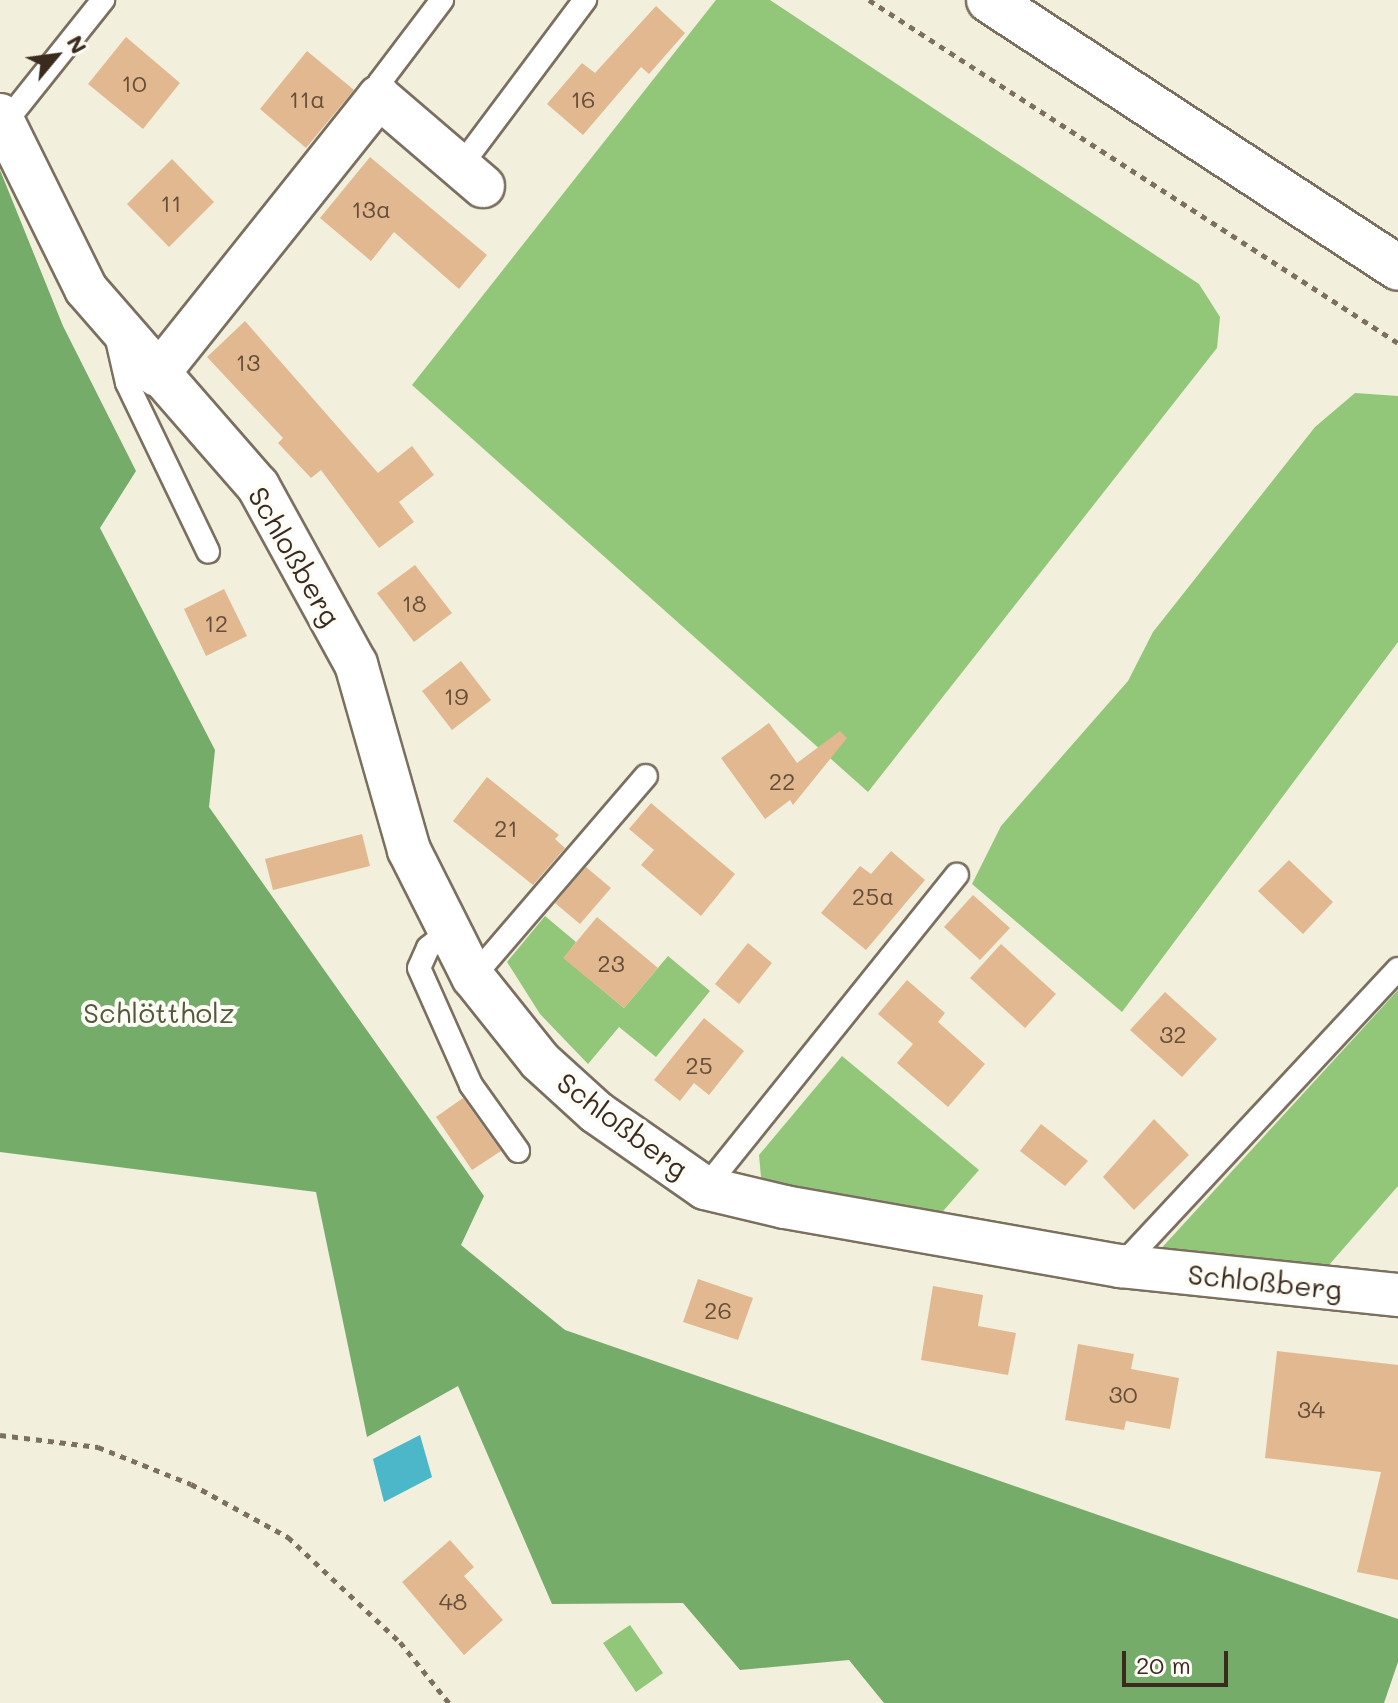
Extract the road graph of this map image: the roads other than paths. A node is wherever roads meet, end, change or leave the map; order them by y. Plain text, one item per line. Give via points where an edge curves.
1 (103, 0) edge
2 (442, 0) edge
3 (585, 0) edge
4 (989, 0) edge
5 (379, 97) junction
6 (2, 120) edge
7 (471, 176) joint
8 (1398, 268) edge
9 (113, 322) junction
10 (157, 375) junction
11 (208, 551) dead end
12 (646, 776) dead end
13 (957, 875) dead end
14 (447, 933) junction
15 (1398, 969) edge
16 (473, 977) junction
17 (518, 1151) dead end
18 (705, 1188) junction
19 (1121, 1266) junction
20 (1398, 1295) edge

1 - 6 lane
2 - 5 lane via 380,82
3 - 7 lane
4 - 8 main road
5 - 7 street
5 - 10 street
6 - 9 street, Schloßberg via 86,289
9 - 10 street, Schloßberg
9 - 11 lane via 127,383
10 - 14 street, Schloßberg via 258,486 356,664 409,850
12 - 16 lane
13 - 18 lane
14 - 16 street, Schloßberg
14 - 17 lane via 428,948 419,968 471,1085
15 - 19 lane
16 - 18 street, Schloßberg via 540,1061 596,1112
18 - 19 street, Schloßberg
19 - 20 street, Schloßberg

